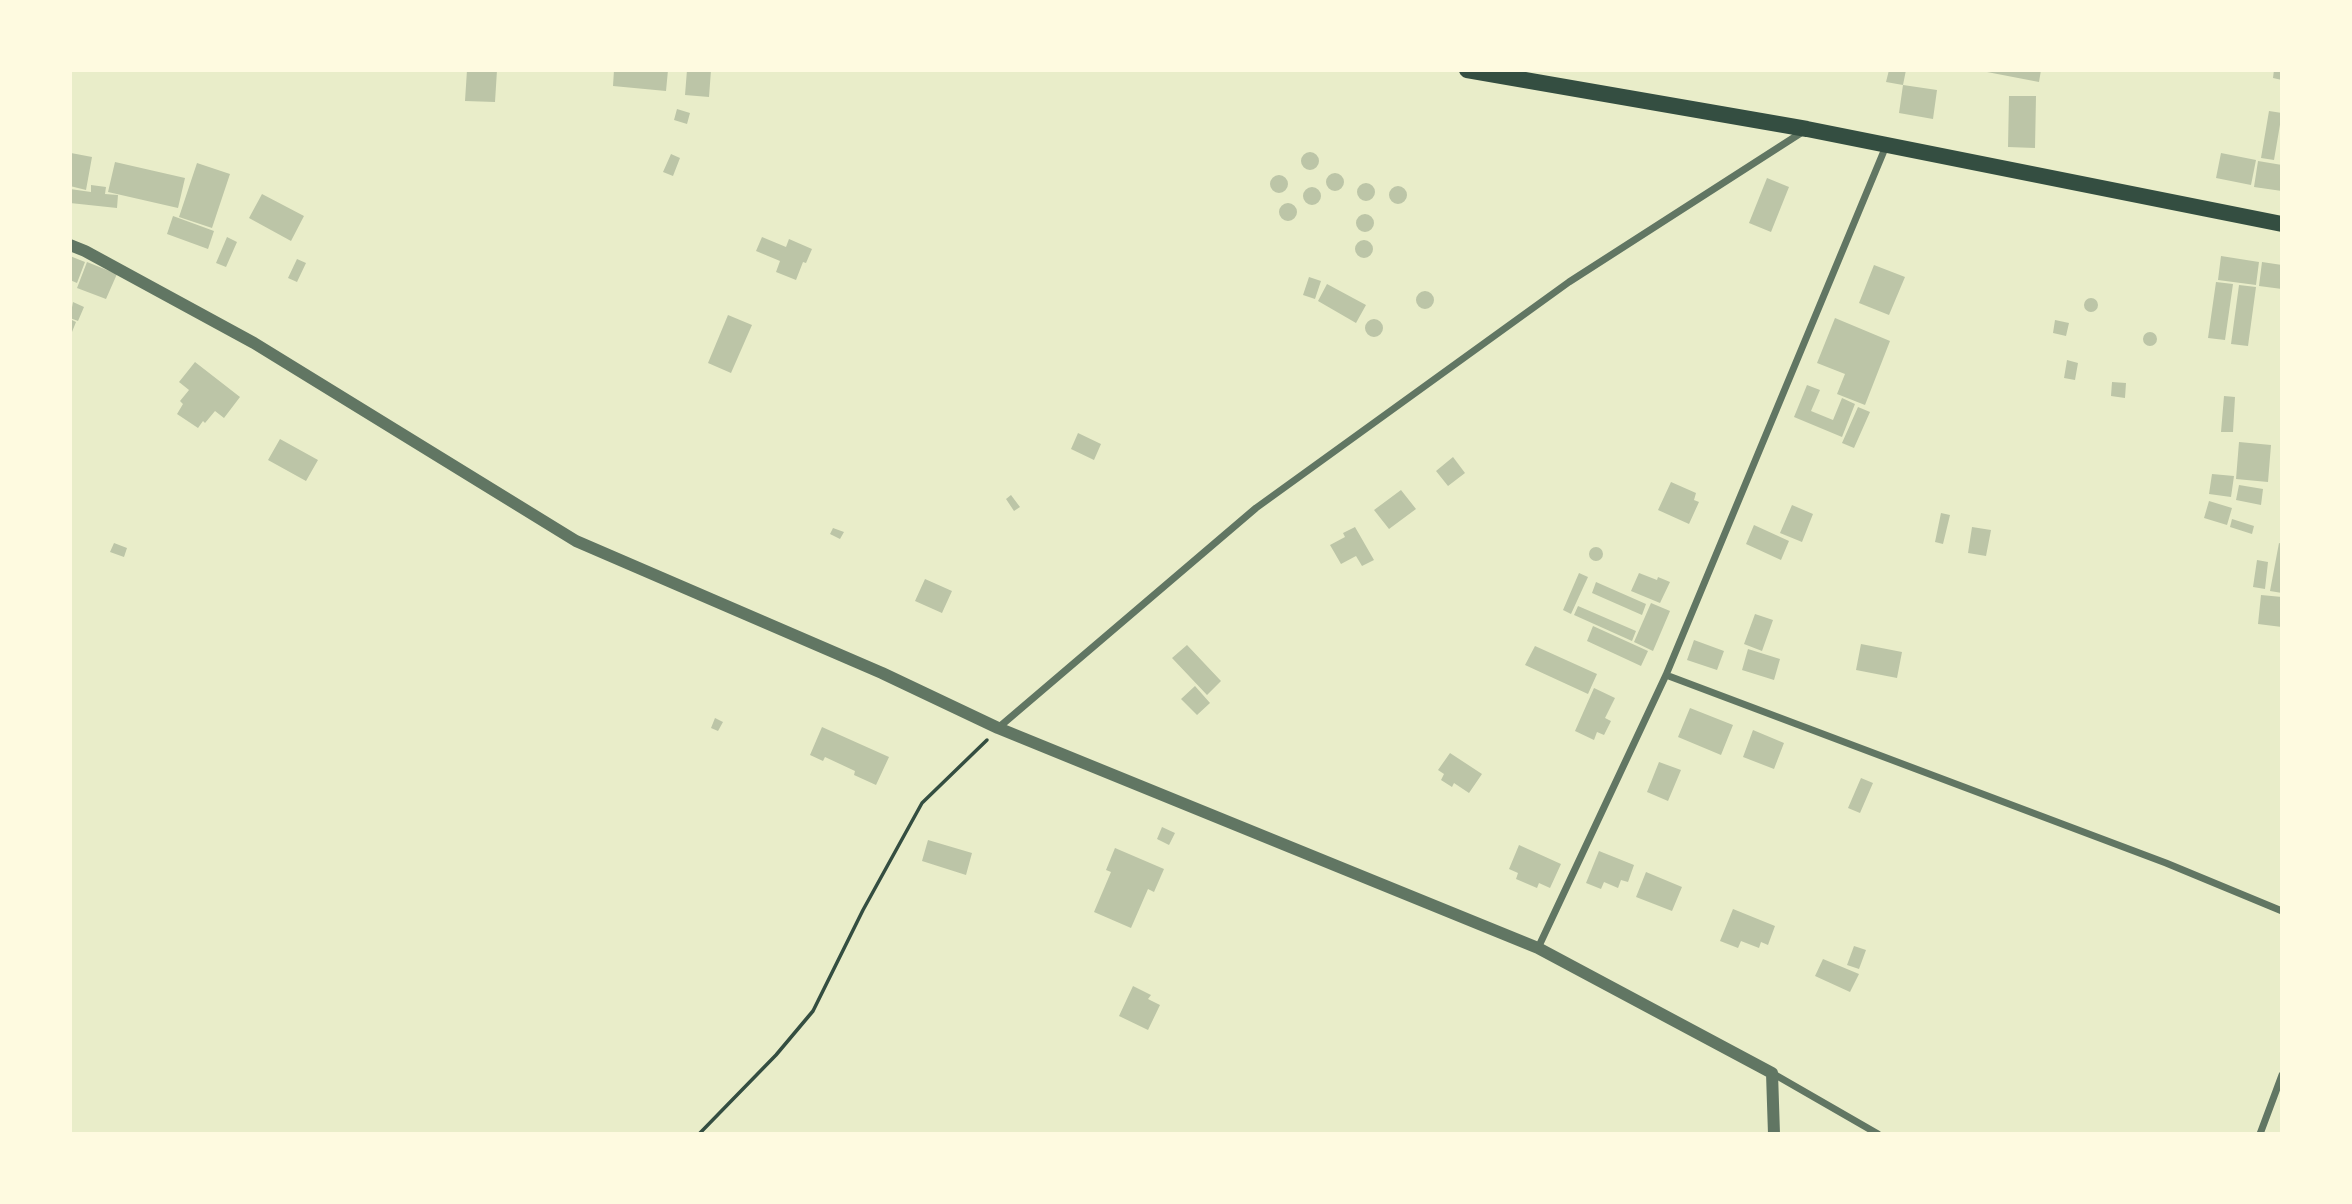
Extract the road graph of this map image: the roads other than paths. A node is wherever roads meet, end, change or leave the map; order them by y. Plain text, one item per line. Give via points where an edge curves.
1 (1467, 70) edge
2 (1807, 129) junction
3 (1886, 146) junction
4 (2282, 224) edge
5 (70, 246) edge
6 (1666, 675) junction
7 (998, 728) junction
8 (2282, 911) edge
9 (1538, 948) junction
10 (1772, 1073) junction
11 (2282, 1077) edge
12 (1774, 1134) edge
13 (1878, 1134) edge
14 (2260, 1134) edge

1 - 2 main road
2 - 3 main road
2 - 7 street via 1569,282 1256,508
3 - 4 main road
3 - 6 street
5 - 7 street via 254,343 576,541 883,673
6 - 8 street
6 - 9 street
7 - 9 street
9 - 10 street
10 - 12 street
10 - 13 street
11 - 14 street

